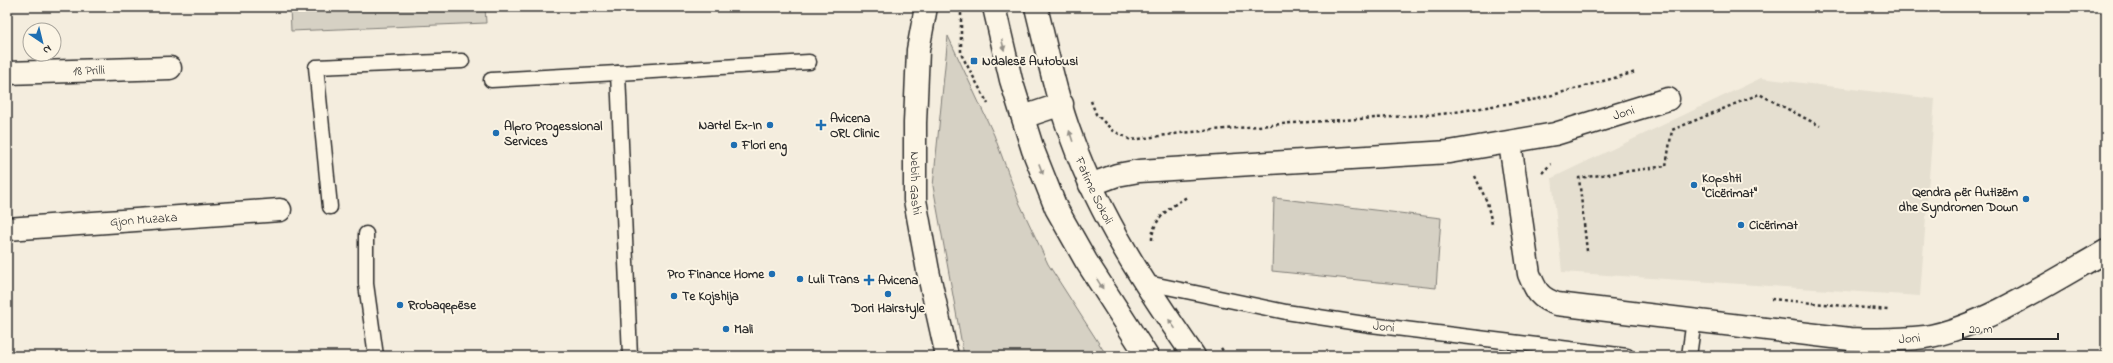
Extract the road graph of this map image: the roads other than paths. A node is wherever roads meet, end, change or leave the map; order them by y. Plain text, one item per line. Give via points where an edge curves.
1 (926, 7) edge
2 (994, 7) edge
3 (1036, 7) edge
4 (462, 61) dead end
5 (809, 62) dead end
6 (170, 68) dead end
7 (7, 73) edge
8 (618, 73) junction
9 (491, 80) dead end
10 (1668, 100) dead end
11 (1062, 104) junction
12 (1023, 117) junction
13 (1510, 143) junction
14 (1090, 185) junction
15 (330, 207) dead end
16 (280, 210) dead end
17 (7, 229) edge
18 (366, 234) dead end
19 (2106, 251) edge
20 (1143, 282) junction
21 (1694, 320) junction
22 (376, 356) edge
23 (630, 356) edge
24 (947, 356) edge
25 (1147, 356) edge
26 (1194, 356) edge
27 (1627, 356) edge
28 (1689, 356) edge

1 - 24 street, Nebih Gashi via 918,50 915,200
2 -> 12 street via 1011,80
3 - 11 street, Fatime Sokoli
4 - 15 lane via 316,67
5 - 8 lane
6 - 7 street, 18 Prilli
8 - 9 lane
8 - 23 lane
10 - 13 street, Joni via 1584,126
11 - 12 street
14 -> 11 street, Fatime Sokoli via 1071,138
12 -> 25 street via 1056,208 1086,261
13 - 14 street, Joni via 1449,152 1138,171 1116,175
13 - 21 street, Joni via 1529,274 1535,288 1545,300 1557,304
14 - 20 street, Fatime Sokoli
16 - 17 street, Gjon Muzaka
18 - 22 lane via 366,284
19 - 21 street, Joni via 1997,310 1963,326 1926,336 1888,340 1850,339
26 -> 20 street, Fatime Sokoli
20 - 27 lane, Joni via 1286,312 1371,325
21 - 28 lane

